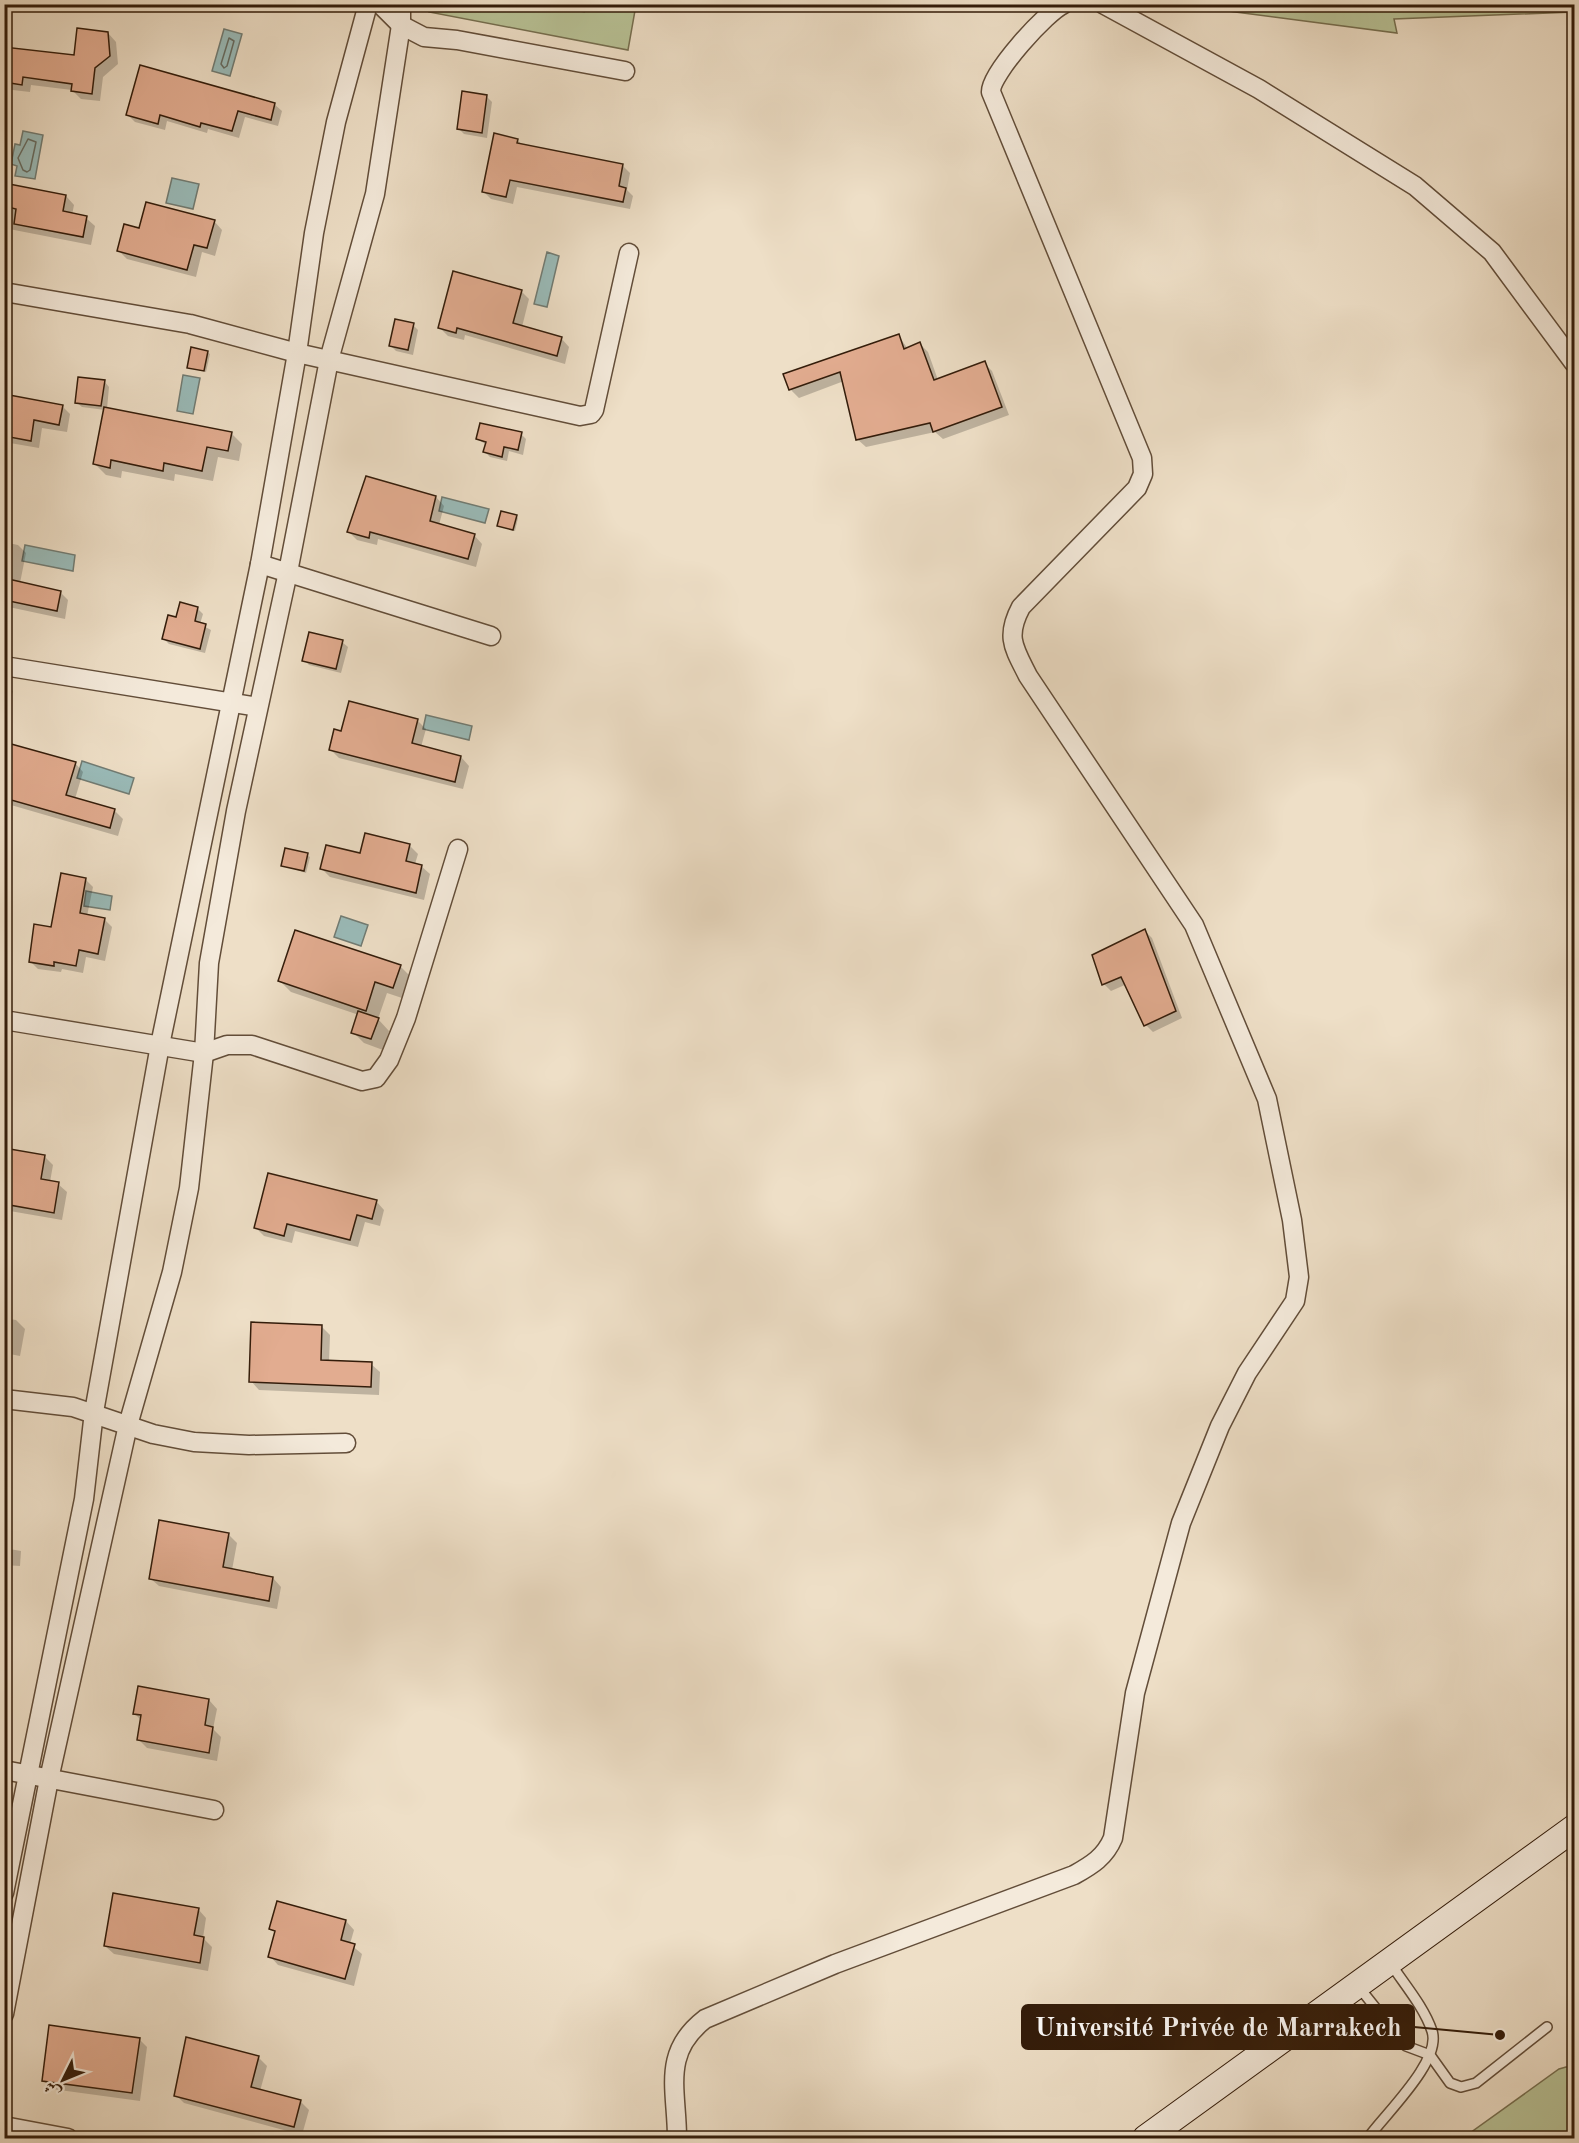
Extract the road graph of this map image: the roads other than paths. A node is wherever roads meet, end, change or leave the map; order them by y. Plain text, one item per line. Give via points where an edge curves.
1 (368, 4) edge
2 (380, 4) edge
3 (401, 4) edge
4 (1064, 4) edge
5 (1103, 4) edge
6 (400, 25) junction
7 (625, 70) dead end
8 (629, 253) dead end
9 (4, 292) edge
10 (297, 353) junction
11 (329, 360) junction
12 (1575, 363) edge
13 (260, 564) junction
14 (288, 572) junction
15 (491, 636) dead end
16 (4, 666) edge
17 (230, 701) junction
18 (258, 707) junction
19 (458, 849) dead end
20 (4, 1020) edge
21 (160, 1045) junction
22 (204, 1053) junction
23 (4, 1399) edge
24 (94, 1412) junction
25 (128, 1425) junction
26 (346, 1443) dead end
27 (4, 1770) edge
28 (28, 1774) junction
29 (50, 1779) junction
30 (214, 1810) dead end
31 (1575, 1828) edge
32 (4, 1893) edge
33 (1390, 1962) junction
34 (1357, 1985) junction
35 (4, 2014) edge
36 (1547, 2027) dead end
37 (1430, 2055) junction
38 (4, 2126) edge
39 (68, 2139) edge
40 (677, 2139) edge
41 (1146, 2139) edge
42 (1368, 2139) edge

1 - 10 street via 336,122 314,233
2 - 6 street
3 - 6 street
4 - 40 street via 1051,12 995,77 991,92 1142,458 1143,474 1137,488 1021,607 1011,643 1028,676 1194,925 1231,1009 1267,1099 1292,1220 1299,1277 1295,1301 1247,1372 1220,1426 1181,1523 1135,1693 1113,1838 1107,1851 1074,1875 835,1964 705,2019 692,2029 677,2052
5 - 12 street via 1259,89 1415,186 1492,252
6 - 7 street via 424,37
6 - 11 street via 375,194
8 - 11 street via 599,392 594,410 587,416
9 - 10 street via 190,324
10 - 11 street
10 - 13 street
11 - 14 street
13 - 14 street
13 - 17 street
14 - 15 street
14 - 18 street
16 - 17 street
17 - 18 street
17 - 21 street
18 - 22 street via 209,963
19 - 22 street via 406,1018 389,1060 376,1078 362,1081 252,1045 227,1045
20 - 21 street
21 - 22 street
21 - 24 street
22 - 25 street via 189,1188 172,1272
23 - 24 street via 62,1404
24 - 25 street
24 - 28 street via 84,1499
25 - 26 street via 194,1442
25 - 29 street
27 - 28 street
28 - 29 street
28 - 32 street
29 - 30 street
29 - 35 street
31 - 33 main road
33 - 34 main road
33 - 37 lane via 1432,2031
34 - 37 lane via 1406,2046
34 - 41 main road
36 - 37 lane via 1466,2087 1450,2083
37 - 42 lane
38 - 39 street

